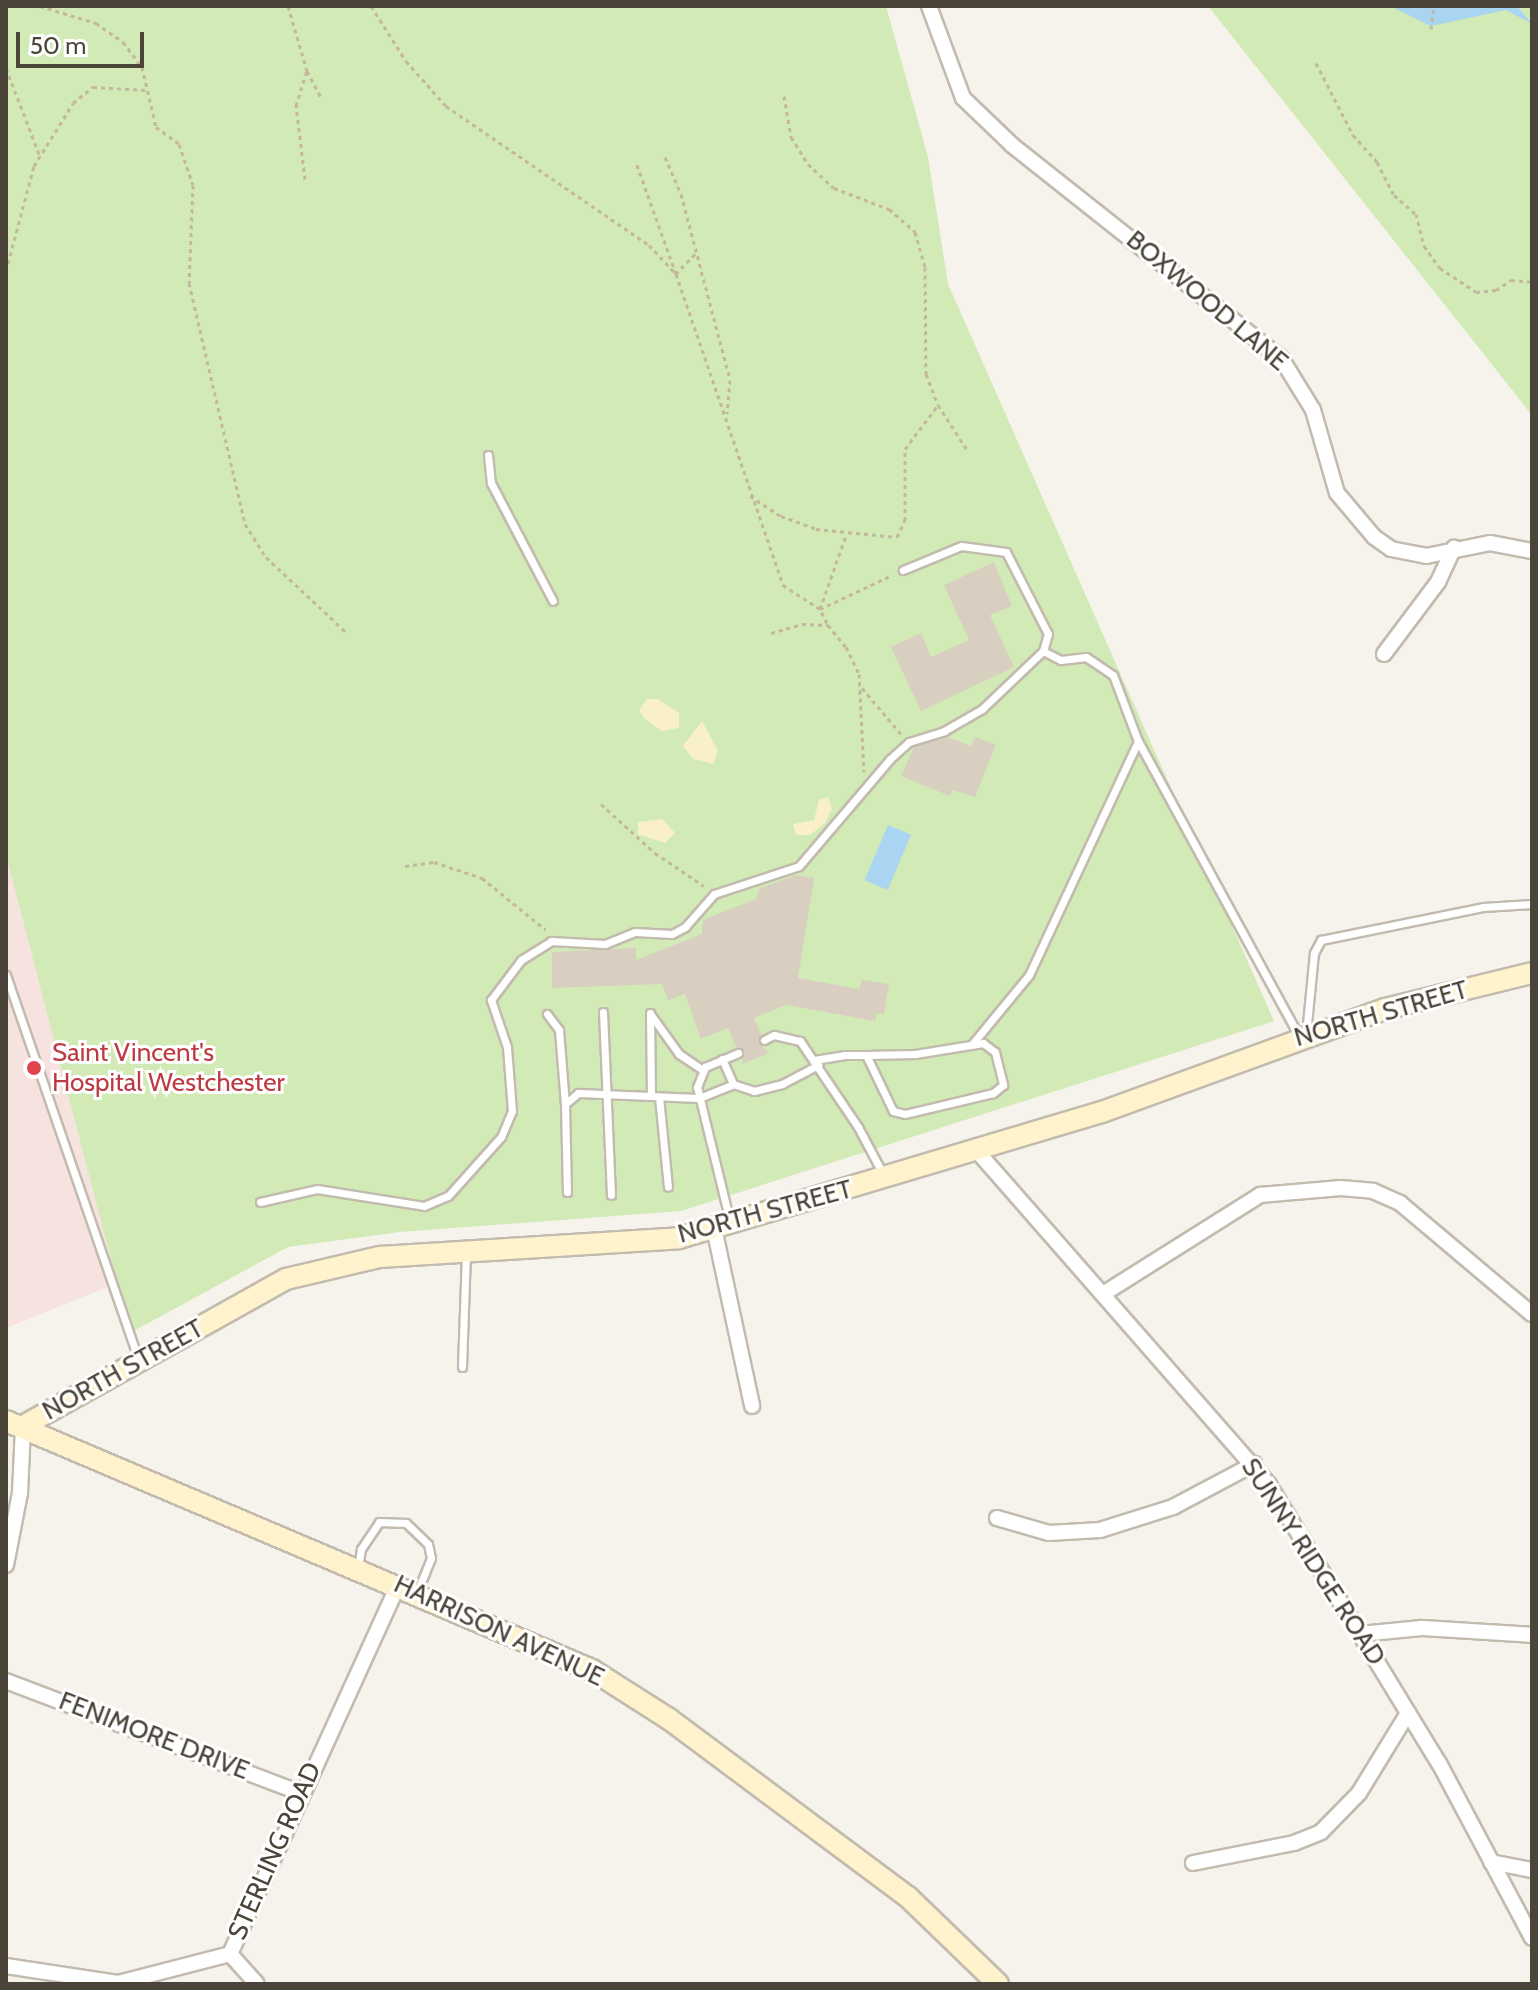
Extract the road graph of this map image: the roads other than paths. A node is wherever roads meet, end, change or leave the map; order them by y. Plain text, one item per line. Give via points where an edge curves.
1 (929, 6) edge
2 (488, 455) dead end
3 (1454, 548) junction
4 (1532, 551) edge
5 (903, 570) road end
6 (553, 601) dead end
7 (1043, 651) junction
8 (1384, 654) dead end
9 (1138, 741) junction
10 (1532, 904) edge
11 (1532, 973) edge
12 (6, 975) edge
13 (603, 1012) dead end
14 (547, 1014) dead end
15 (1303, 1035) junction
16 (764, 1040) dead end
17 (973, 1043) junction
18 (738, 1053) dead end
19 (866, 1055) junction
20 (722, 1059) junction
21 (816, 1062) junction
22 (703, 1070) junction
23 (733, 1084) junction
24 (608, 1094) junction
25 (655, 1096) junction
26 (699, 1098) junction
27 (565, 1104) junction
28 (977, 1151) junction
29 (885, 1178) junction
30 (668, 1187) dead end
31 (567, 1192) dead end
32 (611, 1195) dead end
33 (260, 1202) dead end
34 (722, 1226) junction
35 (466, 1253) junction
36 (1103, 1294) junction
37 (1532, 1314) edge
38 (138, 1361) junction
39 (462, 1367) dead end
40 (752, 1406) dead end
41 (14, 1423) edge
42 (1254, 1464) junction
43 (997, 1518) dead end
44 (6, 1565) edge
45 (358, 1568) junction
46 (407, 1589) junction
47 (1360, 1634) junction
48 (1532, 1635) edge
49 (6, 1681) edge
50 (1408, 1713) junction
51 (301, 1793) junction
52 (1491, 1862) junction
53 (1193, 1863) dead end
54 (1532, 1870) edge
55 (1532, 1938) edge
56 (230, 1954) junction
57 (6, 1966) edge
58 (257, 1984) edge
59 (998, 1984) edge

1 - 3 street, BOXWOOD LANE via 963,98 1012,145 1281,358 1313,410 1337,493 1369,533 1407,554 1426,556
2 - 6 lane via 491,483
3 - 4 street, BOXWOOD LANE via 1490,543
3 - 8 street via 1438,582
5 - 7 lane via 961,546 1006,552 1048,634
7 - 9 lane via 1061,660 1086,657 1113,675
7 - 33 lane via 982,709 944,731 909,742 865,784 808,861 714,894 672,934 635,932 605,944 551,941 521,960 491,1000 507,1047 512,1111 501,1137 460,1186 424,1206 317,1189
9 - 15 lane
9 - 17 lane via 1029,975
10 - 15 lane via 1483,907 1321,940 1314,953
11 - 15 street, NORTH STREET
12 - 38 lane
13 - 24 lane
14 - 27 lane via 559,1030
15 - 28 street, NORTH STREET via 1102,1112
16 - 21 lane via 774,1035 800,1041
17 - 19 lane via 915,1054
17 - 19 lane via 995,1052 1003,1085 993,1093 922,1114 893,1111
18 - 20 lane
19 - 21 lane
20 - 22 lane
20 - 23 lane
21 - 23 lane via 782,1084 754,1091
21 - 29 lane
22 - 25 lane via 679,1054 650,1013
22 - 26 lane
23 - 26 lane
24 - 25 lane
24 - 27 lane via 578,1093
24 - 32 lane
25 - 26 lane
25 - 30 lane
26 - 34 lane
27 - 31 lane
28 - 29 street, NORTH STREET
28 - 36 street, SUNNY RIDGE ROAD
29 - 34 street, NORTH STREET
34 - 35 street, NORTH STREET via 679,1238
34 - 40 street
35 - 38 street, NORTH STREET via 380,1257 286,1279
35 - 39 lane
36 - 37 street via 1260,1195 1341,1188 1373,1191 1400,1203
36 - 42 street, SUNNY RIDGE ROAD
38 - 41 street, NORTH STREET
41 - 44 street via 20,1493
41 - 45 street, HARRISON AVENUE
42 - 43 street via 1173,1507 1100,1530 1049,1533
42 - 47 street, SUNNY RIDGE ROAD
45 - 46 street, HARRISON AVENUE
45 - 46 lane via 361,1549 379,1522 406,1523 428,1544 431,1558
46 - 51 street, STERLING ROAD
46 - 59 street, HARRISON AVENUE via 592,1670 669,1719 908,1897
47 - 48 street via 1422,1628
47 - 50 street, SUNNY RIDGE ROAD
49 - 51 street, FENIMORE DRIVE
50 - 52 street, SUNNY RIDGE ROAD
50 - 53 street via 1359,1793 1321,1832 1294,1843
51 - 56 street, STERLING ROAD
52 - 54 street
52 - 55 street, SUNNY RIDGE ROAD
56 - 57 street, STERLING ROAD via 118,1983
56 - 58 street

